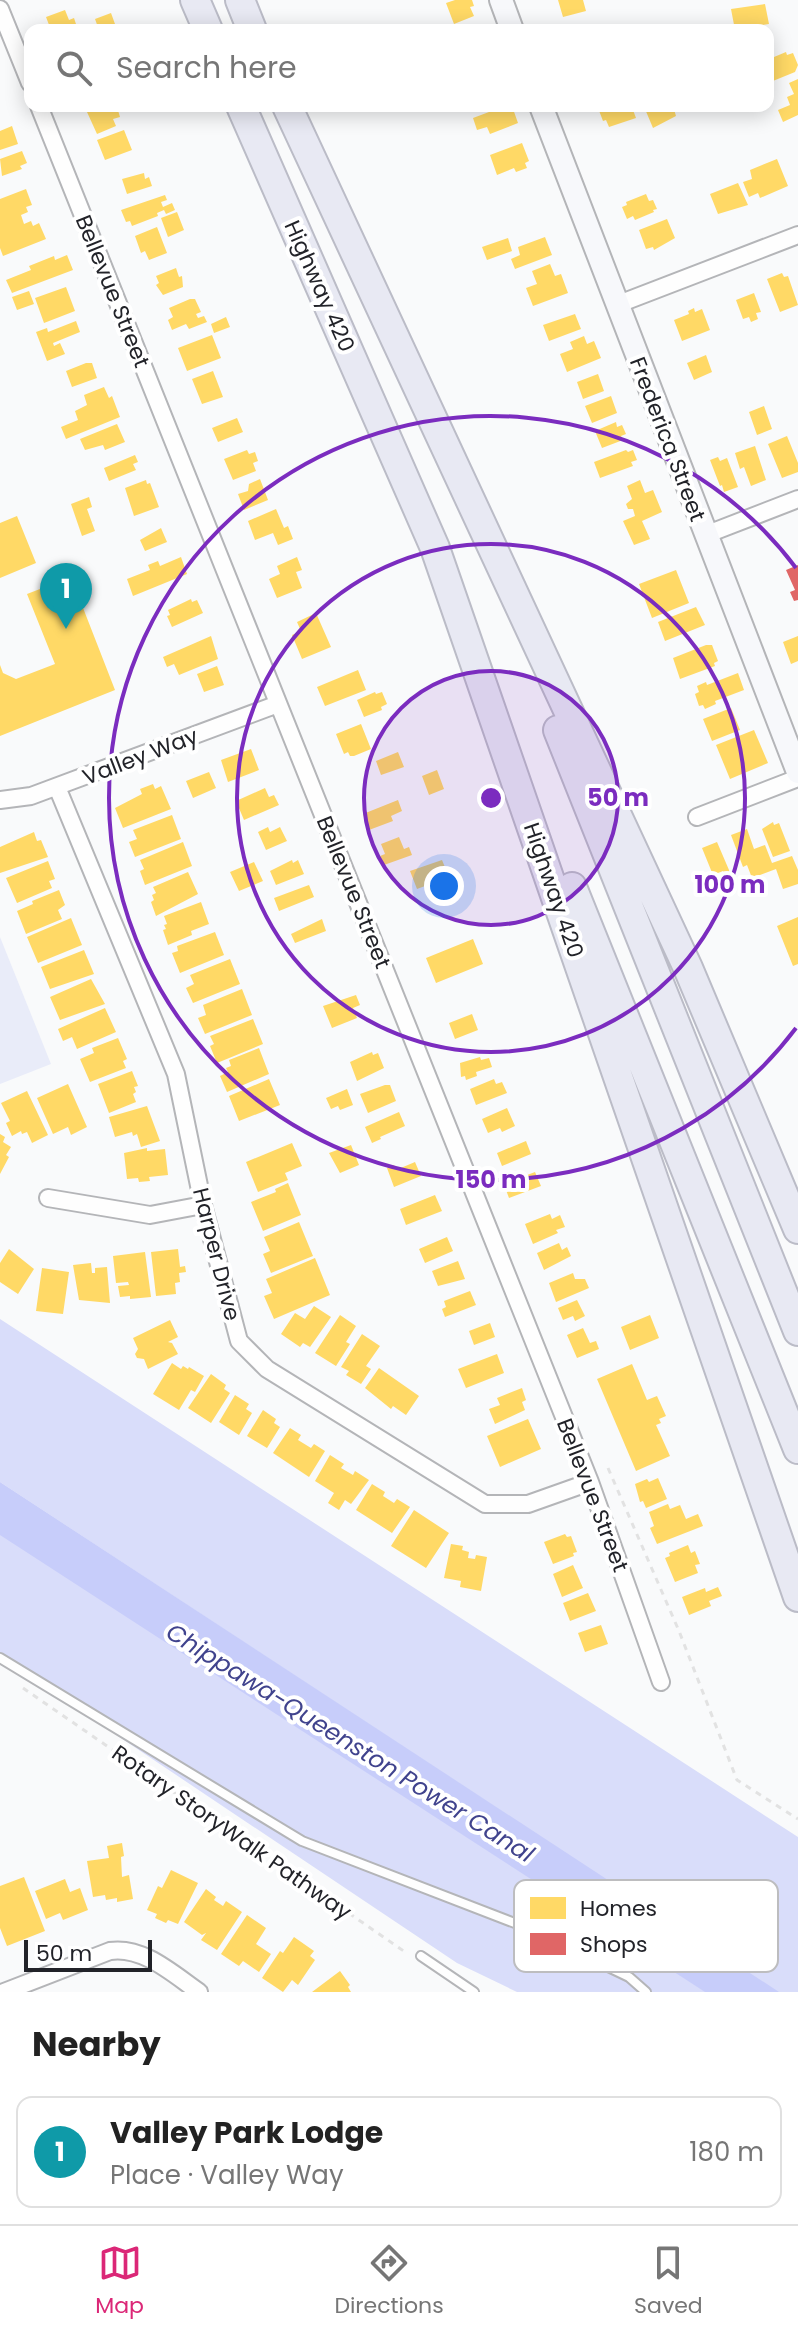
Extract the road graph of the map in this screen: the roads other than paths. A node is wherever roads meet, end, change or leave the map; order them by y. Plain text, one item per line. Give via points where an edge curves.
1 (195, 0) edge
2 (240, 0) edge
3 (252, 0) edge
4 (501, 0) edge
5 (0, 9) edge
6 (205, 24) edge
7 (252, 24) edge
8 (254, 24) edge
9 (510, 24) edge
10 (24, 68) edge
11 (41, 112) edge
12 (244, 112) edge
13 (290, 112) edge
14 (543, 112) edge
15 (798, 235) edge
16 (616, 305) junction
17 (439, 432) junction
18 (798, 499) edge
19 (705, 535) junction
20 (435, 548) junction
21 (278, 704) junction
22 (798, 772) edge
23 (798, 778) edge
24 (57, 787) junction
25 (0, 800) edge
26 (697, 817) dead end
27 (688, 968) junction
28 (798, 1186) edge
29 (48, 1198) dead end
30 (203, 1205) junction
31 (798, 1229) edge
32 (798, 1331) edge
33 (798, 1449) edge
34 (590, 1482) junction
35 (798, 1597) edge
36 (0, 1658) edge
37 (661, 1682) dead end
38 (514, 1923) edge
39 (417, 1956) road end
40 (619, 1972) edge
41 (4, 1992) edge
42 (199, 1992) edge
43 (474, 1992) edge
44 (646, 1992) edge

1 - 6 highway
2 - 7 highway
3 - 8 highway
4 - 9 street
5 - 10 street
11 - 21 street, Bellevue Street
12 - 20 highway, Highway 420
13 - 17 highway, Highway 420
14 - 16 street, Frederica Street
15 - 16 street
16 - 19 street, Frederica Street
17 - 27 highway, Highway 420
17 - 32 highway
18 - 19 street
19 - 22 street, Frederica Street
20 - 33 highway
20 - 35 highway, Highway 420
21 - 24 street, Valley Way
21 - 34 street, Bellevue Street
23 - 26 street
24 - 25 street, Valley Way
24 - 30 street, Harper Drive via 176,1074
27 - 28 highway
27 - 31 highway, Highway 420
29 - 30 street via 150,1215
30 - 34 street, Harper Drive via 239,1341 267,1369 485,1504 528,1504
34 - 37 street, Bellevue Street
36 - 38 lane via 302,1841
39 - 43 lane
40 - 44 lane
41 - 42 street via 123,1949 142,1954

